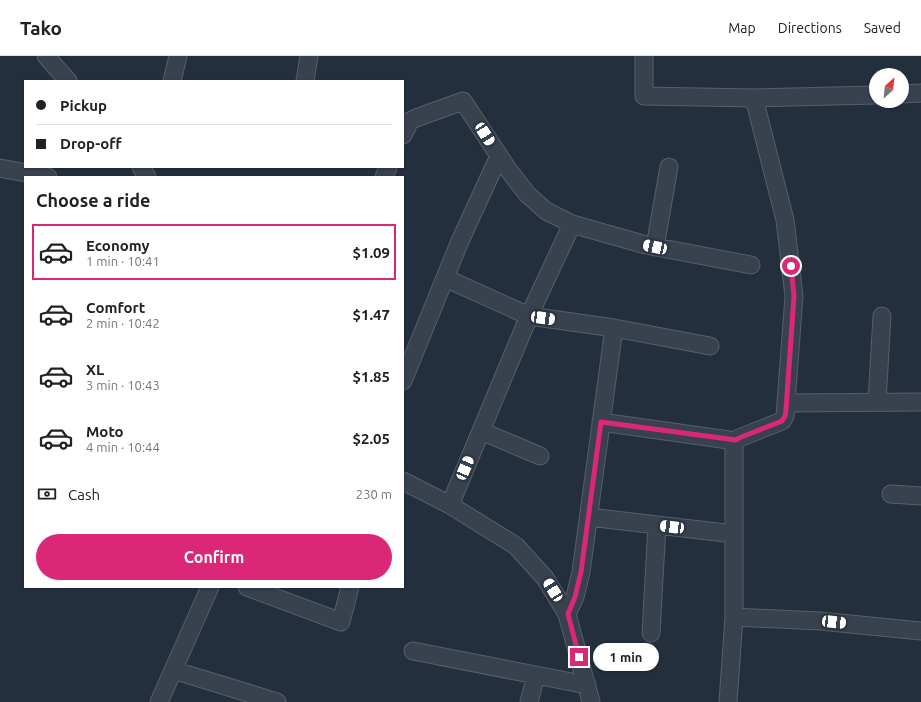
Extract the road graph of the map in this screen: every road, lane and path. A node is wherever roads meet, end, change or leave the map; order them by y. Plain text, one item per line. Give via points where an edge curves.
1 (46, 56) edge
2 (178, 56) edge
3 (310, 56) edge
4 (644, 56) edge
5 (67, 80) edge
6 (172, 80) edge
7 (306, 80) edge
8 (909, 94) edge
9 (921, 94) edge
10 (869, 95) edge
11 (754, 98) junction
12 (404, 132) edge
13 (499, 156) junction
14 (669, 167) dead end
15 (0, 168) edge
16 (43, 176) edge
17 (572, 224) junction
18 (655, 247) junction
19 (751, 265) dead end
20 (445, 278) junction
21 (529, 316) junction
22 (882, 316) dead end
23 (614, 328) junction
24 (710, 346) dead end
25 (404, 379) edge
26 (877, 402) junction
27 (921, 402) edge
28 (786, 403) junction
29 (601, 422) junction
30 (481, 431) junction
31 (736, 440) junction
32 (540, 456) dead end
33 (404, 482) edge
34 (890, 494) dead end
35 (921, 496) edge
36 (450, 505) junction
37 (589, 517) junction
38 (657, 525) junction
39 (734, 534) junction
40 (210, 588) edge
41 (250, 588) edge
42 (350, 588) edge
43 (568, 614) junction
44 (734, 617) junction
45 (921, 631) edge
46 (651, 633) dead end
47 (413, 651) dead end
48 (173, 670) junction
49 (536, 675) junction
50 (587, 685) junction
51 (159, 702) edge
52 (277, 702) edge
53 (529, 702) edge
54 (591, 702) edge
55 (728, 702) edge

1 - 5 street
2 - 6 street
3 - 7 street
4 - 11 street via 644,96
8 - 9 street
10 - 11 street
11 - 28 street via 785,220 794,296
12 - 13 street via 410,121 464,101
13 - 17 street via 527,194 546,211
13 - 20 street
14 - 18 street
15 - 16 street
17 - 18 street
17 - 21 street
18 - 19 street
20 - 21 street
20 - 25 street
21 - 23 street
21 - 30 street
22 - 26 street
23 - 24 street
23 - 29 street
26 - 27 street
26 - 28 street
28 - 31 street via 782,421
29 - 31 street
29 - 37 street
30 - 32 street
30 - 36 street
31 - 39 street
33 - 36 street
34 - 35 street
36 - 43 street via 516,546 545,578
37 - 38 street
37 - 43 street via 581,572
38 - 39 street
38 - 46 street
39 - 44 street
40 - 48 street
41 - 42 street via 341,622
43 - 50 street
44 - 45 street via 820,621
44 - 55 street
47 - 49 street
48 - 51 street
48 - 52 street
49 - 50 street
49 - 53 street
50 - 54 street

